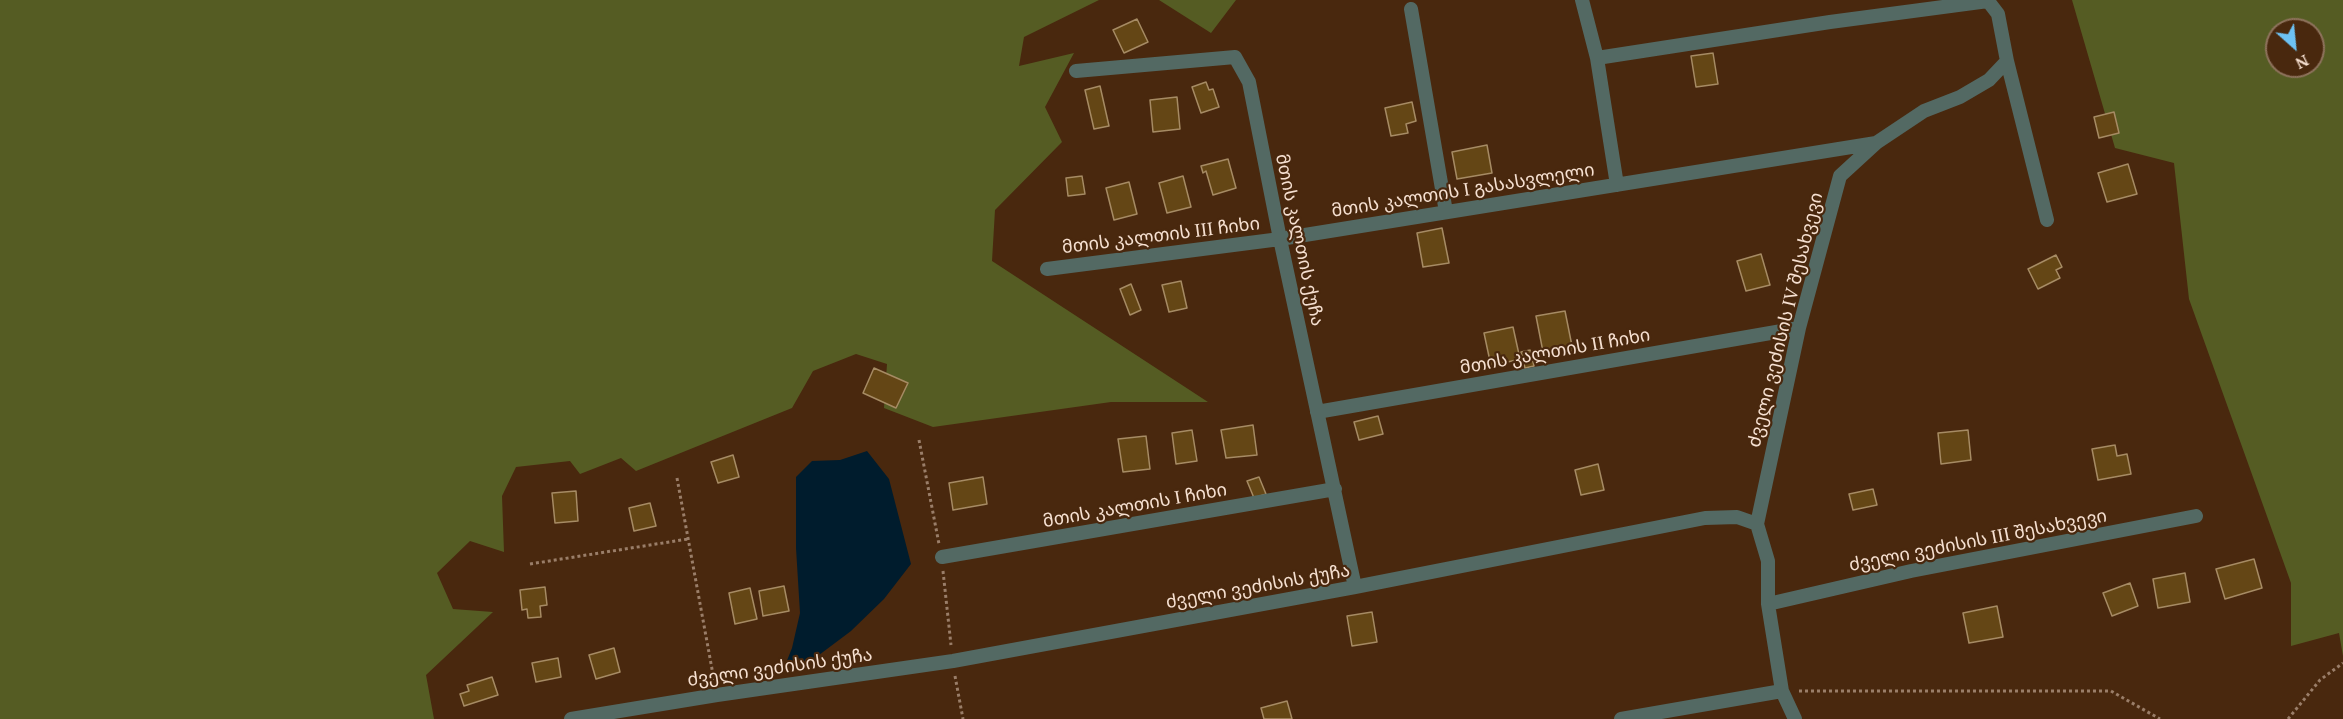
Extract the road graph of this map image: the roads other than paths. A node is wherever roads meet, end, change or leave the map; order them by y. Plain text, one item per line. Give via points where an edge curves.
1 (1582, 0) edge
2 (1988, 1) edge
3 (1412, 9) dead end
4 (1597, 58) junction
5 (2007, 61) junction
6 (1076, 70) dead end
7 (1876, 143) junction
8 (1617, 185) junction
9 (1446, 212) junction
10 (2047, 220) dead end
11 (1280, 239) junction
12 (1047, 269) dead end
13 (1799, 328) junction
14 (1317, 412) junction
15 (1335, 489) junction
16 (2196, 516) dead end
17 (1757, 524) junction
18 (942, 557) road end
19 (1355, 587) junction
20 (1768, 604) junction
21 (1782, 691) junction
22 (1797, 717) edge
23 (571, 719) edge
24 (1621, 719) edge

1 - 4 street, მთის კალთის I გასასვლელი
2 - 4 street
2 - 5 street via 1998,14
3 - 9 street
4 - 8 street, მთის კალთის I გასასვლელი
5 - 7 street, ძველი ვეძისის IV შესახვევი via 1989,80 1924,111
5 - 10 street
6 - 11 street, მთის კალთის ქუჩა via 1234,57 1249,82
7 - 8 street, მთის კალთის I გასასვლელი
7 - 13 street, ძველი ვეძისის IV შესახვევი via 1840,176
8 - 9 street, მთის კალთის I გასასვლელი
9 - 11 street, მთის კალთის I გასასვლელი
11 - 12 street, მთის კალთის III ჩიხი
11 - 14 street, მთის კალთის ქუჩა
13 - 14 street, მთის კალთის II ჩიხი
13 - 17 street, ძველი ვეძისის IV შესახვევი
14 - 15 street, მთის კალთის ქუჩა
15 - 18 street, მთის კალთის I ჩიხი
15 - 19 street, მთის კალთის ქუჩა
16 - 20 street, ძველი ვეძისის III შესახვევი via 1911,571
17 - 19 street, ძველი ვეძისის ქუჩა via 1737,516 1705,518
17 - 20 street via 1768,561
19 - 23 street, ძველი ვეძისის ქუჩა via 953,661
20 - 21 street
21 - 22 street
21 - 24 street

